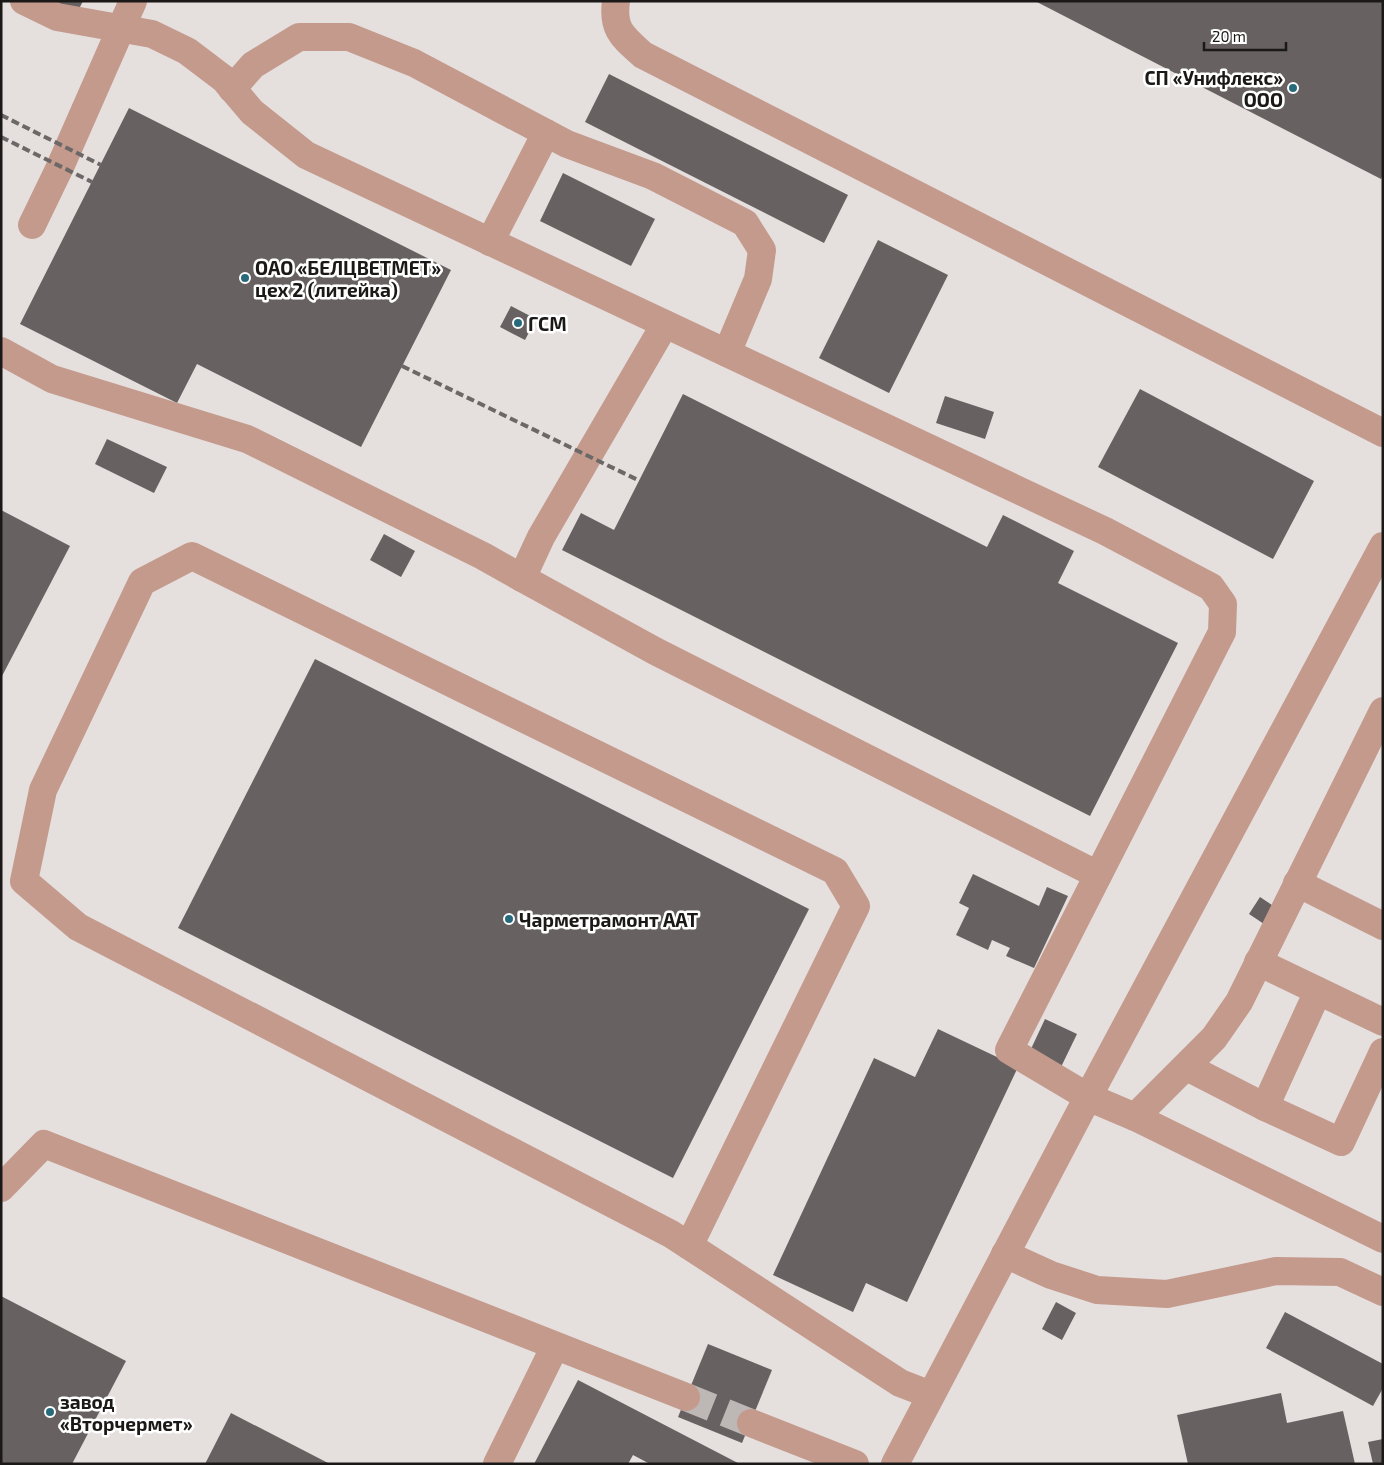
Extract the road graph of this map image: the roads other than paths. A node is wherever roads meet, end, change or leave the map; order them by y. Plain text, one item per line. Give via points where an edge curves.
1 (24, 1) edge
2 (133, 1) edge
3 (616, 1) edge
4 (121, 29) junction
5 (232, 90) junction
6 (546, 133) junction
7 (32, 225) dead end
8 (490, 242) junction
9 (665, 324) junction
10 (1, 351) edge
11 (727, 353) junction
12 (1383, 433) edge
13 (1383, 546) edge
14 (522, 578) junction
15 (1383, 712) edge
16 (1098, 875) junction
17 (1297, 883) junction
18 (1383, 926) edge
19 (1258, 962) junction
20 (1318, 991) junction
21 (1383, 1022) edge
22 (1383, 1052) edge
23 (1187, 1068) junction
24 (1088, 1097) junction
25 (1265, 1107) junction
26 (1135, 1117) junction
27 (1, 1188) edge
28 (1383, 1239) edge
29 (689, 1246) junction
30 (1005, 1254) junction
31 (1383, 1292) edge
32 (555, 1346) junction
33 (931, 1395) junction
34 (686, 1397) tunnel mouth
35 (750, 1423) tunnel mouth
36 (497, 1464) edge
37 (855, 1464) edge
38 (895, 1464) edge

1 - 4 street via 58,17
2 - 4 street
3 - 12 street via 615,24 621,36 643,55
4 - 5 street via 152,34 186,51 224,79
4 - 7 street
5 - 6 street via 253,65 299,37 349,37 414,63
5 - 8 street via 252,112 306,155
6 - 8 street
6 - 11 street via 653,176 745,223 762,250 758,279
8 - 9 street
9 - 11 street
9 - 14 street via 541,537
10 - 14 street via 52,379 247,439
11 - 16 street via 1105,531 1211,587 1223,604 1222,632
13 - 24 street
14 - 16 street via 655,652
15 - 17 street
16 - 24 street via 1009,1050
17 - 18 street
17 - 19 street
19 - 20 street
19 - 23 street via 1238,1002 1214,1038
20 - 21 street
20 - 25 street
22 - 25 street via 1341,1142
23 - 25 street
23 - 26 street
24 - 26 street
24 - 30 street
26 - 28 street
27 - 32 street via 44,1144
29 - 29 street via 662,1229 78,927 24,882 43,790 142,582 192,556 835,871 856,906
29 - 33 street via 900,1383
30 - 31 street via 1097,1290 1167,1294 1276,1271 1340,1272
30 - 33 street
32 - 34 street
32 - 36 street
33 - 38 street
35 - 37 street

